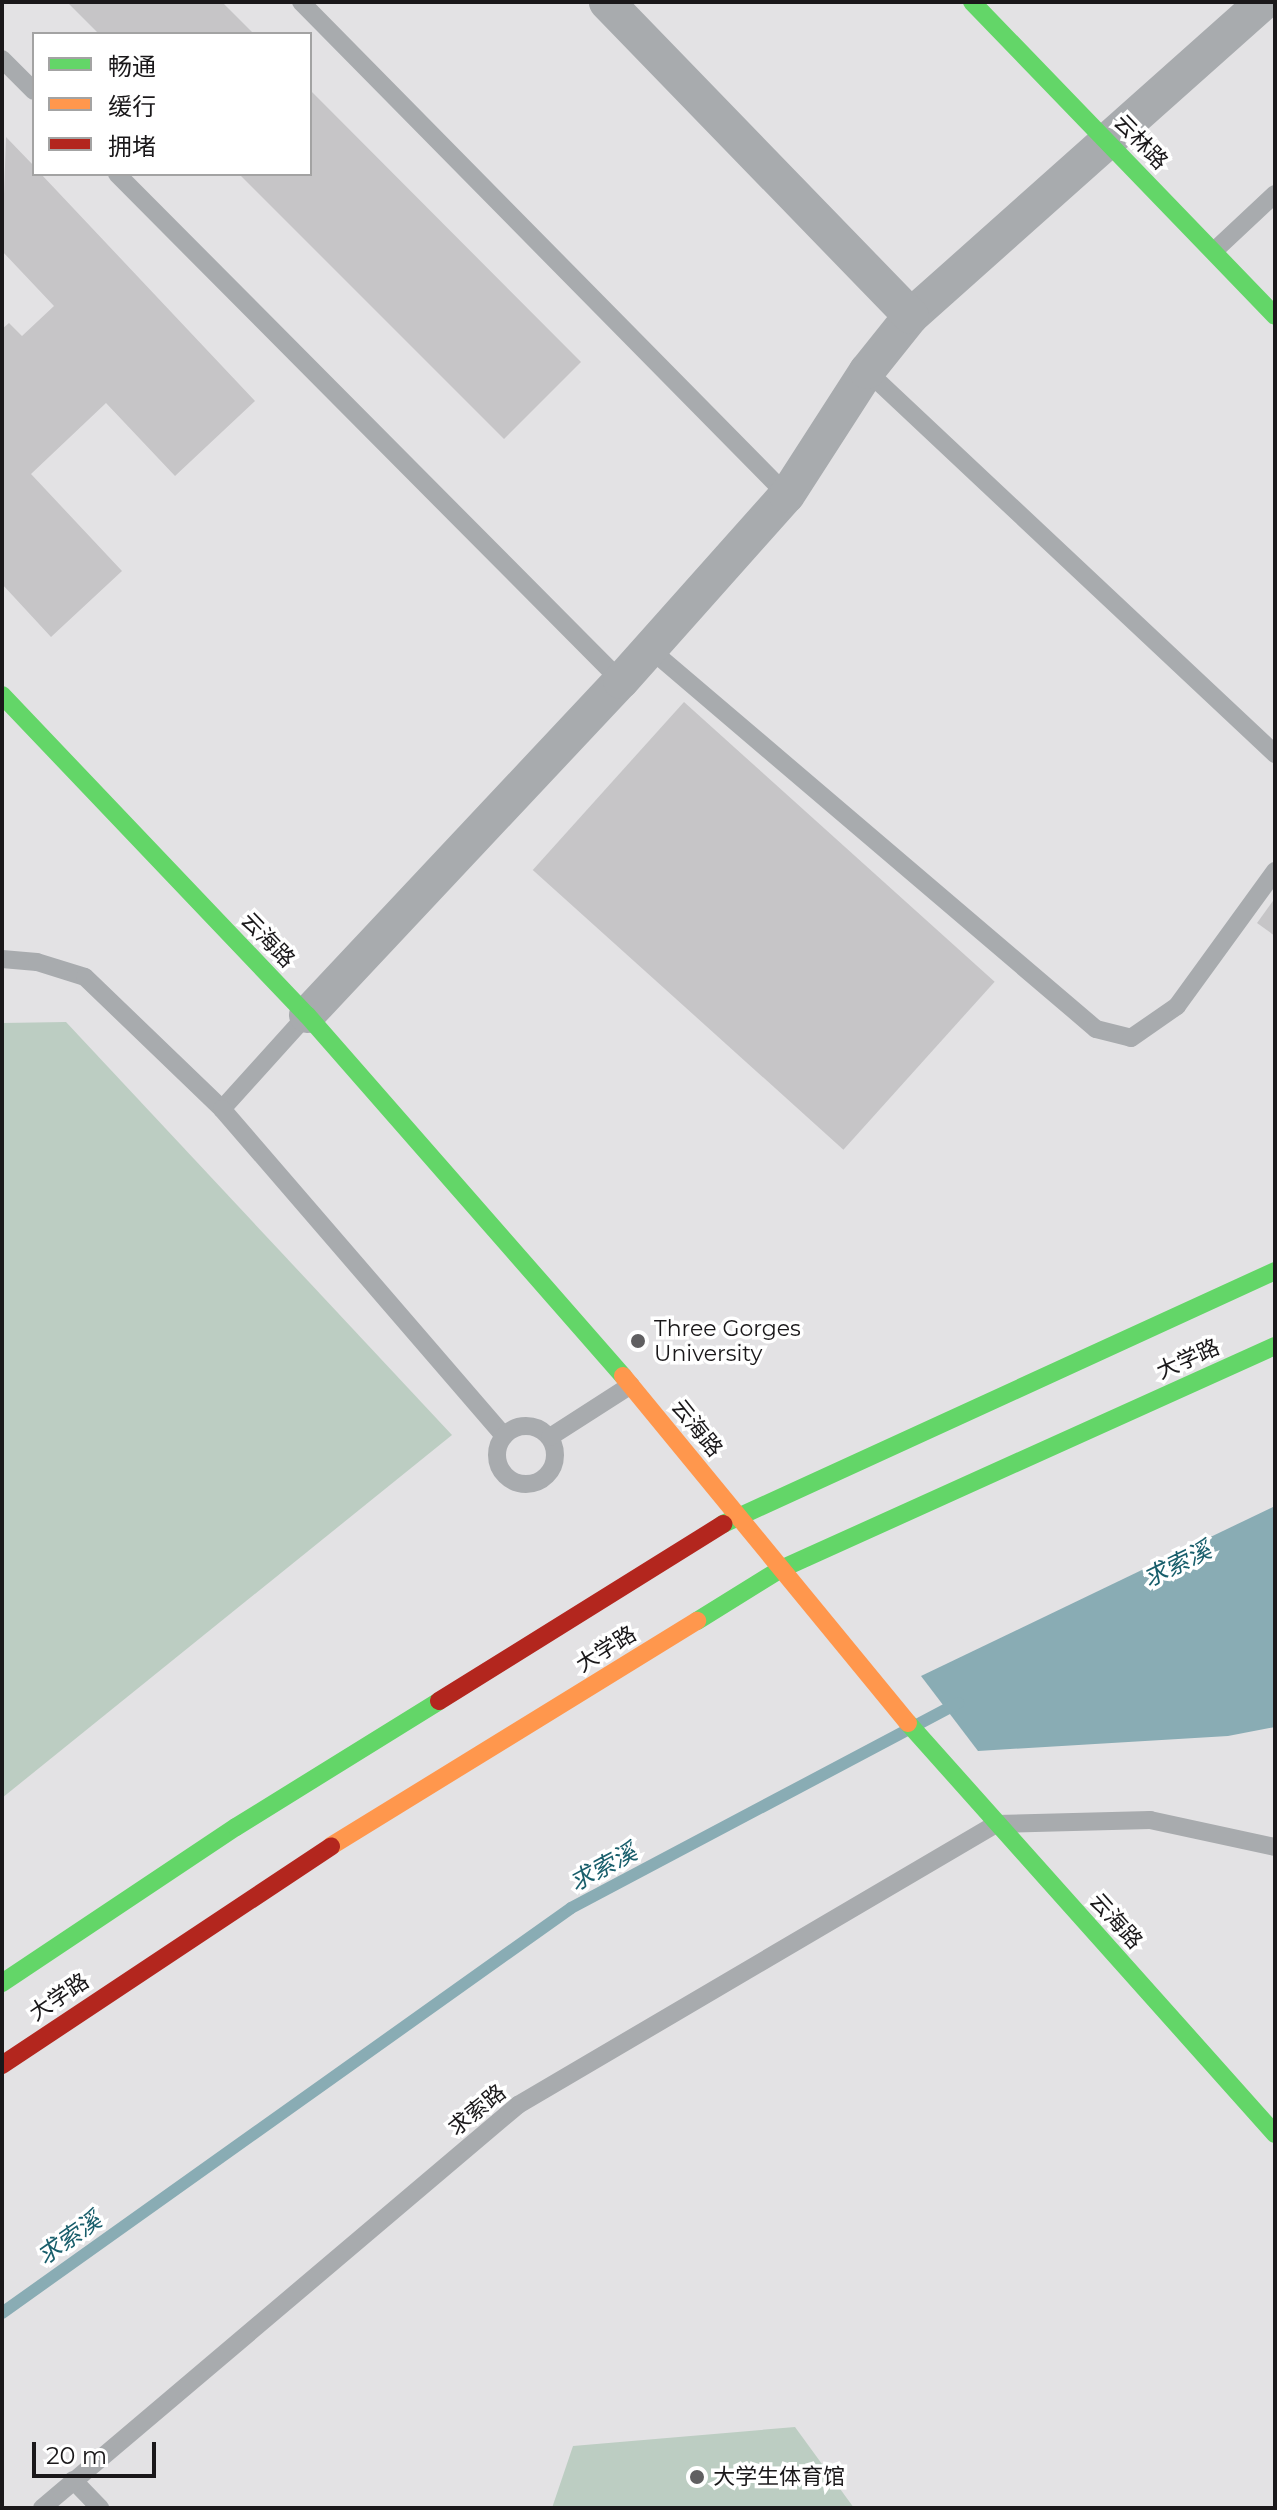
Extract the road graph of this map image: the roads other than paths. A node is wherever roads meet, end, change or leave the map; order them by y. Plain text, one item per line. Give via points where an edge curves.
1 (301, 2) edge
2 (607, 2) edge
3 (972, 2) edge
4 (1264, 2) edge
5 (2, 59) edge
6 (32, 89) edge
7 (1109, 143) junction
8 (119, 176) edge
9 (1275, 194) edge
10 (1214, 251) junction
11 (911, 316) junction
12 (1275, 316) edge
13 (867, 371) junction
14 (787, 495) junction
15 (650, 649) junction
16 (621, 681) junction
17 (2, 695) edge
18 (1275, 754) edge
19 (1275, 871) edge
20 (2, 959) edge
21 (307, 1015) junction
22 (222, 1109) junction
23 (1275, 1271) edge
24 (1275, 1346) edge
25 (631, 1385) junction
26 (504, 1436) junction
27 (550, 1437) junction
28 (738, 1515) junction
29 (781, 1569) junction
30 (996, 1824) junction
31 (1275, 1847) edge
32 (2, 1983) edge
33 (2, 2065) edge
34 (1275, 2134) edge
35 (73, 2480) junction
36 (42, 2508) edge
37 (100, 2508) edge

1 - 14 lane
2 - 11 street
3 - 7 main road, 云林路
4 - 7 street
5 - 6 lane
7 - 10 main road, 云林路
7 - 11 street
8 - 16 lane
9 - 10 lane
10 - 12 main road, 云林路
11 - 13 street
13 - 14 street
13 - 18 lane
14 - 15 street
15 - 16 street
15 - 19 lane via 1096,1029 1131,1038 1177,1006
16 - 21 street
17 - 21 main road, 云海路
20 - 22 lane via 37,962 85,977
21 - 22 lane
21 - 25 main road, 云海路
22 - 26 lane
23 - 28 main road, 大学路
24 - 29 main road, 大学路
25 - 27 lane
25 - 28 main road, 云海路
26 - 27 lane via 518,1427 535,1427
26 - 27 lane via 496,1457 506,1478 526,1486 547,1478 556,1458
28 - 29 main road, 云海路
28 - 32 main road, 大学路 via 236,1827
29 - 30 main road, 云海路
29 - 33 main road, 大学路 via 264,1887
30 - 31 lane via 1150,1820
30 - 34 main road, 云海路
30 - 35 lane, 求索路 via 518,2105
35 - 36 lane, 求索路
35 - 37 lane

